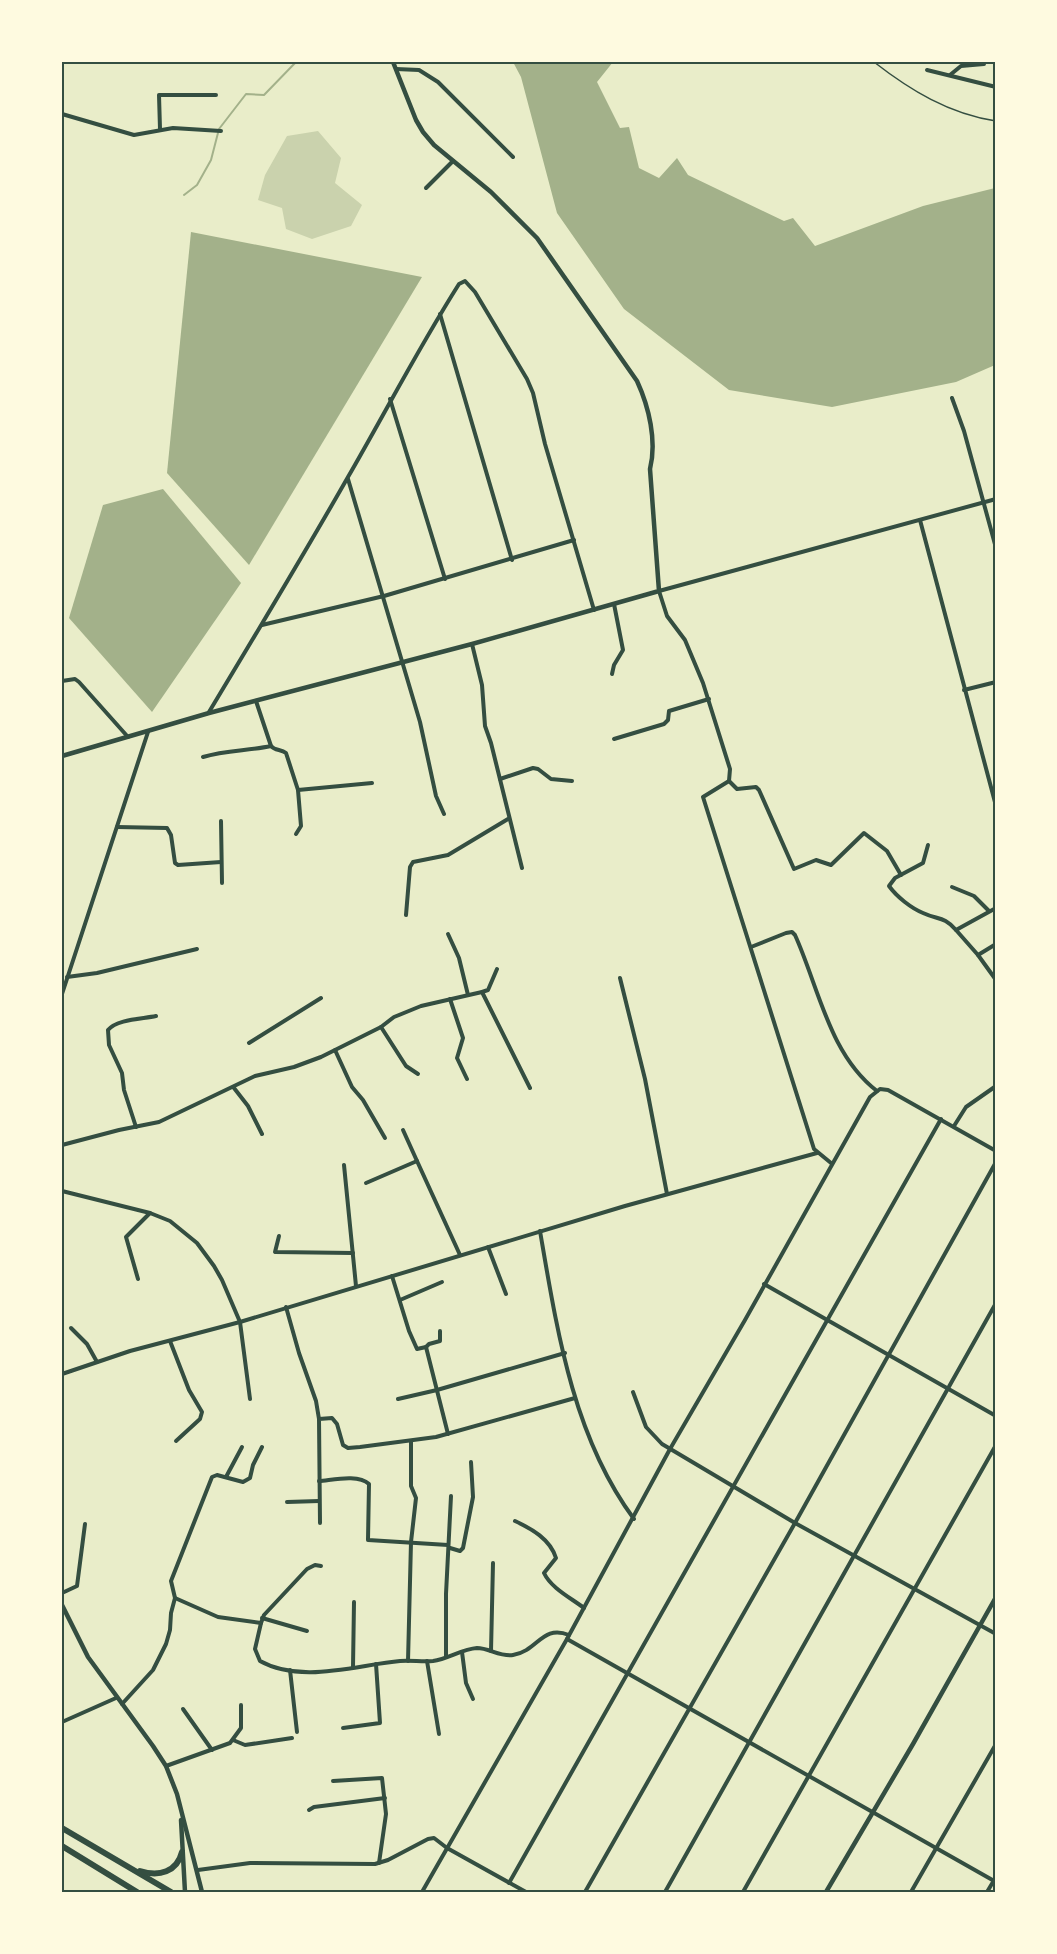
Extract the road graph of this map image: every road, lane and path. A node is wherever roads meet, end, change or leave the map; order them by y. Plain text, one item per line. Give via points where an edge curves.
1 (393, 62) edge
2 (874, 62) edge
3 (984, 62) edge
4 (395, 69) junction
5 (927, 70) dead end
6 (950, 75) junction
7 (996, 87) edge
8 (216, 95) dead end
9 (62, 114) edge
10 (996, 121) edge
11 (160, 129) junction
12 (221, 131) dead end
13 (513, 157) dead end
14 (453, 161) junction
15 (426, 188) dead end
16 (440, 314) junction
17 (952, 398) dead end
18 (390, 399) junction
19 (348, 478) junction
20 (996, 499) edge
21 (984, 502) junction
22 (920, 520) junction
23 (574, 540) junction
24 (996, 548) edge
25 (512, 560) junction
26 (445, 579) junction
27 (659, 591) junction
28 (384, 596) junction
29 (615, 604) junction
30 (594, 610) junction
31 (261, 625) junction
32 (472, 644) junction
33 (402, 663) junction
34 (612, 674) dead end
35 (62, 681) edge
36 (996, 682) edge
37 (964, 690) junction
38 (709, 699) junction
39 (256, 701) junction
40 (209, 713) junction
41 (148, 732) junction
42 (129, 737) junction
43 (614, 739) dead end
44 (271, 746) junction
45 (62, 756) edge
46 (203, 757) dead end
47 (500, 779) junction
48 (572, 781) dead end
49 (729, 781) junction
50 (372, 783) dead end
51 (298, 790) junction
52 (996, 806) edge
53 (444, 814) dead end
54 (508, 819) junction
55 (221, 821) dead end
56 (117, 827) junction
57 (296, 834) dead end
58 (928, 845) dead end
59 (221, 861) junction
60 (522, 868) dead end
61 (901, 875) junction
62 (222, 883) dead end
63 (952, 887) dead end
64 (996, 908) edge
65 (989, 911) junction
66 (406, 915) dead end
67 (956, 930) junction
68 (448, 934) dead end
69 (996, 944) edge
70 (751, 947) junction
71 (197, 949) dead end
72 (978, 956) junction
73 (497, 969) dead end
74 (67, 976) junction
75 (620, 978) dead end
76 (996, 980) edge
77 (482, 992) junction
78 (62, 994) edge
79 (468, 995) junction
80 (321, 998) dead end
81 (450, 999) junction
82 (156, 1016) dead end
83 (381, 1027) junction
84 (249, 1043) dead end
85 (335, 1050) junction
86 (418, 1074) dead end
87 (466, 1079) dead end
88 (996, 1086) edge
89 (234, 1088) junction
90 (530, 1088) dead end
91 (877, 1091) junction
92 (941, 1119) junction
93 (136, 1126) junction
94 (954, 1126) junction
95 (403, 1130) dead end
96 (262, 1134) dead end
97 (385, 1138) dead end
98 (62, 1145) edge
99 (996, 1151) edge
100 (817, 1153) junction
101 (417, 1161) junction
102 (996, 1162) edge
103 (831, 1163) junction
104 (344, 1165) dead end
105 (366, 1183) dead end
106 (62, 1191) edge
107 (668, 1194) junction
108 (150, 1213) junction
109 (540, 1231) junction
110 (279, 1236) dead end
111 (488, 1247) junction
112 (353, 1253) junction
113 (460, 1255) junction
114 (392, 1276) junction
115 (138, 1279) dead end
116 (442, 1282) dead end
117 (764, 1284) junction
118 (356, 1286) junction
119 (506, 1294) dead end
120 (400, 1300) junction
121 (996, 1303) edge
122 (286, 1307) junction
123 (828, 1320) junction
124 (240, 1322) junction
125 (70, 1328) dead end
126 (440, 1331) dead end
127 (170, 1341) junction
128 (426, 1347) junction
129 (565, 1353) junction
130 (888, 1354) junction
131 (97, 1362) junction
132 (62, 1374) edge
133 (948, 1389) junction
134 (437, 1390) junction
135 (633, 1392) dead end
136 (575, 1398) junction
137 (250, 1399) dead end
138 (398, 1399) dead end
139 (996, 1416) edge
140 (319, 1419) junction
141 (448, 1434) junction
142 (176, 1441) dead end
143 (411, 1441) junction
144 (996, 1445) edge
145 (242, 1447) dead end
146 (262, 1447) dead end
147 (670, 1449) junction
148 (471, 1462) dead end
149 (226, 1477) junction
150 (319, 1481) junction
151 (734, 1488) junction
152 (451, 1496) dead end
153 (319, 1501) junction
154 (287, 1502) dead end
155 (634, 1519) junction
156 (515, 1521) dead end
157 (320, 1523) dead end
158 (795, 1523) junction
159 (85, 1524) dead end
160 (411, 1542) junction
161 (449, 1547) junction
162 (854, 1556) junction
163 (493, 1563) dead end
164 (321, 1566) dead end
165 (915, 1589) junction
166 (62, 1593) edge
167 (996, 1597) edge
168 (175, 1598) junction
169 (354, 1602) dead end
170 (62, 1605) edge
171 (584, 1608) junction
172 (262, 1621) junction
173 (980, 1625) junction
174 (306, 1631) dead end
175 (996, 1634) edge
176 (568, 1637) junction
177 (491, 1651) junction
178 (462, 1652) junction
179 (446, 1656) junction
180 (408, 1661) junction
181 (427, 1661) junction
182 (376, 1664) junction
183 (353, 1667) junction
184 (290, 1670) junction
185 (629, 1675) junction
186 (116, 1698) junction
187 (473, 1699) dead end
188 (122, 1705) junction
189 (241, 1705) dead end
190 (183, 1709) dead end
191 (689, 1709) junction
192 (62, 1722) edge
193 (343, 1728) dead end
194 (297, 1732) dead end
195 (439, 1734) dead end
196 (292, 1738) dead end
197 (233, 1740) junction
198 (750, 1744) junction
199 (996, 1744) edge
200 (212, 1750) junction
201 (166, 1766) junction
202 (809, 1778) junction
203 (333, 1781) dead end
204 (385, 1798) junction
205 (309, 1810) dead end
206 (181, 1811) junction
207 (873, 1812) junction
208 (62, 1828) edge
209 (62, 1846) edge
210 (936, 1847) junction
211 (447, 1848) junction
212 (182, 1852) junction
213 (379, 1863) junction
214 (127, 1867) junction
215 (198, 1870) junction
216 (995, 1880) edge
217 (509, 1883) junction
218 (137, 1893) edge
219 (171, 1893) edge
220 (185, 1893) edge
221 (202, 1893) edge
222 (422, 1893) edge
223 (526, 1893) edge
224 (585, 1893) edge
225 (665, 1893) edge
226 (743, 1893) edge
227 (826, 1893) edge
228 (911, 1893) edge
229 (987, 1893) edge

1 - 4 street
2 - 10 lane via 922,96
3 - 6 street via 961,66
4 - 13 street via 418,70 438,82
4 - 14 street via 416,120 434,145
5 - 6 street
6 - 7 street
8 - 11 street via 159,95
9 - 11 street via 134,135
11 - 12 street
14 - 15 street
14 - 27 street via 537,238 637,381 652,440 650,469
16 - 18 street
16 - 23 street via 465,281 530,385
16 - 25 street
17 - 21 street
18 - 19 street
18 - 26 street
19 - 28 street
19 - 31 street
20 - 21 street
21 - 22 street
21 - 24 street
22 - 27 street
22 - 37 street
23 - 25 street
23 - 30 street
25 - 26 street
26 - 28 street
27 - 29 street
27 - 38 street via 667,616 686,640
28 - 31 street
28 - 33 street
29 - 30 street
29 - 34 street via 623,650
30 - 32 street
31 - 40 street
32 - 33 street
32 - 47 street via 482,685 485,726
33 - 39 street
33 - 53 street
35 - 42 street via 79,682
36 - 37 street
37 - 52 street
38 - 43 street via 669,711 664,724
38 - 49 street via 730,769
39 - 40 street
39 - 44 street
40 - 41 street
41 - 42 street
41 - 56 street
42 - 45 street
44 - 46 street
44 - 51 street via 285,753
47 - 48 street via 533,768 551,779
47 - 54 street
49 - 61 street via 736,789 751,786 759,790 794,869 816,860 831,865 864,833 887,852
49 - 70 street via 703,797
50 - 51 street
51 - 57 street via 302,826
54 - 60 street
54 - 66 street via 448,855 413,862
55 - 59 street
56 - 59 street via 167,828 178,865
56 - 74 street
58 - 61 street via 923,863
59 - 62 street
61 - 67 street via 889,886 894,892 922,913 946,920
63 - 65 street via 974,896
64 - 65 street
65 - 67 street
67 - 72 street
68 - 79 street
69 - 72 street
70 - 91 street via 786,933 795,934 836,1039 862,1080
70 - 100 street
71 - 74 street via 97,973
72 - 76 street
73 - 77 street via 488,990
74 - 78 street
75 - 107 street
77 - 79 street
77 - 90 street
79 - 81 street
80 - 84 street
81 - 83 street via 421,1006
81 - 87 street via 463,1038 458,1058
82 - 93 street via 120,1023 108,1030 109,1045 122,1072
83 - 85 street
83 - 86 street via 406,1066
85 - 89 street via 307,1063 255,1076
85 - 97 street via 352,1087
88 - 94 street via 966,1107
89 - 93 street via 159,1122
89 - 96 street
91 - 92 street via 888,1090
91 - 103 street via 866,1102
92 - 94 street
92 - 123 street
93 - 98 street
94 - 99 street
95 - 101 street
100 - 103 street
100 - 107 street
101 - 105 street
101 - 113 street
102 - 130 street
103 - 117 street
104 - 112 street
106 - 108 street
107 - 109 street
108 - 115 street via 126,1237
108 - 124 street via 174,1225 201,1249 222,1280
109 - 111 street
109 - 129 street
110 - 112 street via 275,1252
111 - 113 street
111 - 119 street
112 - 118 street
113 - 114 street
114 - 118 street
114 - 120 street
116 - 120 street
117 - 123 street
117 - 147 street
118 - 122 street
120 - 128 street via 417,1349
121 - 133 street
122 - 124 street
122 - 140 street
123 - 130 street
123 - 151 street
124 - 127 street
124 - 137 street
125 - 131 street via 87,1344
126 - 128 street via 441,1341
127 - 131 street
127 - 142 street via 202,1412 200,1419
128 - 134 street
129 - 134 street
129 - 136 street
130 - 133 street
130 - 158 street
131 - 132 street
133 - 139 street
133 - 162 street
134 - 138 street
134 - 141 street
135 - 147 street via 646,1427
136 - 141 street
136 - 155 street via 610,1480
140 - 143 street via 335,1420 345,1447
140 - 150 street
141 - 143 street
143 - 160 street via 411,1486 416,1498
144 - 165 street
145 - 149 street
146 - 149 street via 247,1481
147 - 151 street
147 - 155 street
148 - 161 street via 473,1497 463,1548 460,1551
149 - 168 street via 212,1477 171,1581
150 - 153 street
150 - 160 street via 367,1481 368,1540
151 - 158 street
151 - 185 street
152 - 161 street
153 - 154 street
153 - 157 street
155 - 171 street
156 - 171 street via 531,1528 548,1544 555,1558 544,1573 546,1578
158 - 162 street
158 - 191 street
159 - 166 street via 77,1586
160 - 161 street
160 - 180 street
161 - 179 street
162 - 165 street
162 - 198 street
163 - 177 street
164 - 172 street via 307,1569
165 - 173 street
165 - 202 street
167 - 173 street
168 - 172 street via 218,1617
168 - 188 street via 170,1634 162,1654
169 - 183 street
170 - 186 street via 88,1657
171 - 176 street
172 - 174 street
172 - 184 street via 257,1658 266,1665
173 - 175 street
173 - 207 street
176 - 177 street via 553,1631 529,1649 509,1656
176 - 185 street
176 - 211 street
177 - 178 street via 476,1648
178 - 179 street
178 - 187 street via 466,1683
179 - 181 street
180 - 181 street
180 - 182 street
181 - 195 street
182 - 183 street
182 - 193 street via 380,1723
183 - 184 street
184 - 194 street
185 - 191 street
185 - 217 street
186 - 188 street
186 - 192 street
188 - 201 street
189 - 197 street via 241,1728
190 - 200 street
191 - 198 street
191 - 224 street
196 - 197 street via 245,1745
197 - 200 street
198 - 202 street
198 - 225 street
199 - 210 street
200 - 201 street
201 - 206 street
202 - 207 street
202 - 226 street
203 - 204 street via 382,1778
204 - 205 street
204 - 213 street
206 - 212 street
206 - 215 street
207 - 210 street
207 - 227 street
208 - 214 highway
209 - 218 highway
210 - 216 street
210 - 228 street
211 - 213 street via 434,1838 428,1839
211 - 217 street
211 - 222 street
212 - 214 highway via 180,1861 168,1871 146,1873
212 - 220 street
213 - 215 street via 250,1863
214 - 219 highway
215 - 221 street
216 - 229 street
217 - 223 street

